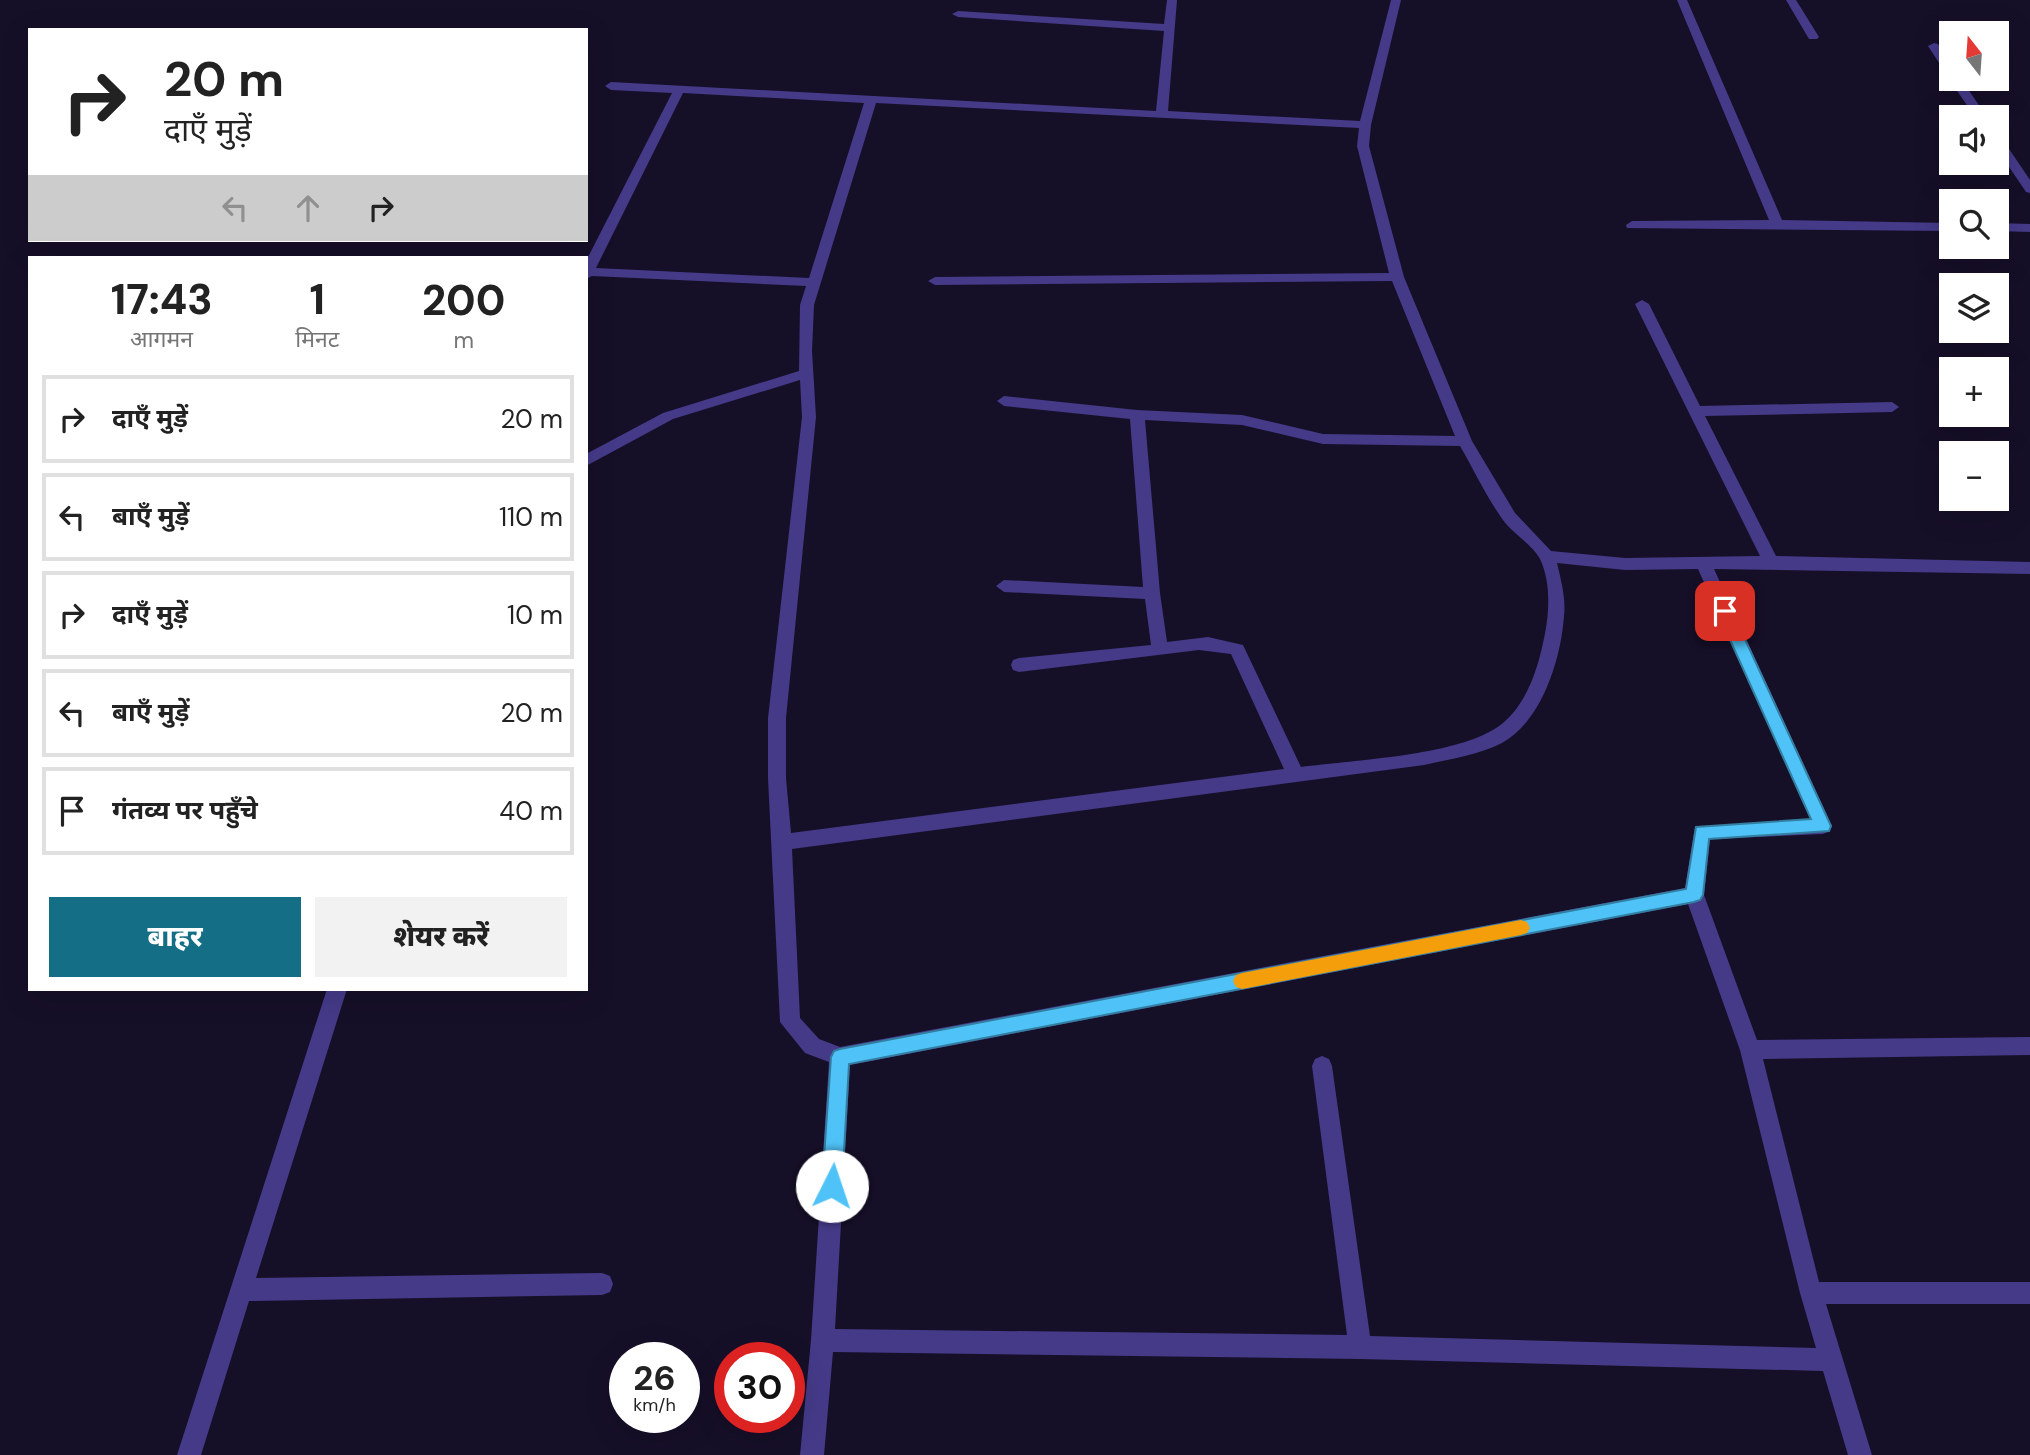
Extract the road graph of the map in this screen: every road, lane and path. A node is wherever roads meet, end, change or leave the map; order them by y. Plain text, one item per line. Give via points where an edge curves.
1 (1172, 0) edge
2 (1396, 0) edge
3 (1682, 0) edge
4 (1791, 0) edge
5 (958, 14) dead end
6 (1169, 28) junction
7 (1813, 37) dead end
8 (1934, 47) dead end
9 (1939, 55) edge
10 (611, 86) dead end
11 (679, 90) junction
12 (871, 100) junction
13 (1162, 114) junction
14 (1365, 125) junction
15 (2009, 158) edge
16 (2030, 189) edge
17 (1777, 224) junction
18 (1632, 225) dead end
19 (1939, 227) edge
20 (2009, 228) edge
21 (2030, 228) edge
22 (588, 272) edge
23 (588, 274) edge
24 (1396, 277) junction
25 (935, 281) dead end
26 (814, 282) junction
27 (1642, 304) dead end
28 (807, 373) junction
29 (1004, 401) dead end
30 (1892, 407) dead end
31 (1694, 411) junction
32 (1137, 415) junction
33 (1465, 441) junction
34 (588, 460) edge
35 (1547, 556) junction
36 (1771, 562) junction
37 (1703, 563) junction
38 (2029, 570) edge
39 (1004, 586) dead end
40 (1152, 593) junction
41 (1160, 650) junction
42 (1020, 665) dead end
43 (1295, 774) junction
44 (782, 842) junction
45 (1694, 895) junction
46 (336, 991) edge
47 (2030, 1046) edge
48 (1750, 1051) junction
49 (840, 1057) junction
50 (1322, 1066) dead end
51 (601, 1284) dead end
52 (242, 1290) junction
53 (1811, 1293) junction
54 (2030, 1293) edge
55 (822, 1340) junction
56 (1360, 1347) junction
57 (1833, 1360) junction
58 (189, 1455) edge
59 (812, 1455) edge
60 (1860, 1455) edge

1 - 6 street
2 - 14 street
3 - 17 street
4 - 7 street
5 - 6 street
6 - 13 street
8 - 9 street
10 - 11 street
11 - 12 street
11 - 22 street
12 - 13 street
12 - 26 street
13 - 14 street
14 - 24 street via 1363,146
15 - 16 street
17 - 18 street
17 - 19 street
20 - 21 street
23 - 26 street
24 - 25 street
24 - 33 street
26 - 28 street via 805,328
27 - 31 street
28 - 34 street via 668,416
28 - 44 street via 809,417 777,718
29 - 32 street
30 - 31 street
31 - 36 street
32 - 33 street via 1242,420 1323,439
32 - 40 street
33 - 35 street via 1509,517
35 - 37 street via 1625,564
35 - 43 street via 1556,623 1544,670 1518,720 1499,736 1449,752
36 - 37 street
36 - 38 street
37 - 45 street via 1823,826 1702,832
39 - 40 street
40 - 41 street
41 - 42 street
41 - 43 street via 1221,643 1237,650
43 - 44 street
44 - 49 street via 790,1022 812,1046
45 - 48 street
45 - 49 street
46 - 52 street
47 - 48 street
48 - 53 street
49 - 55 street
50 - 56 street
51 - 52 street
52 - 58 street
53 - 54 street
53 - 57 street
55 - 56 street
55 - 59 street
56 - 57 street
57 - 60 street

